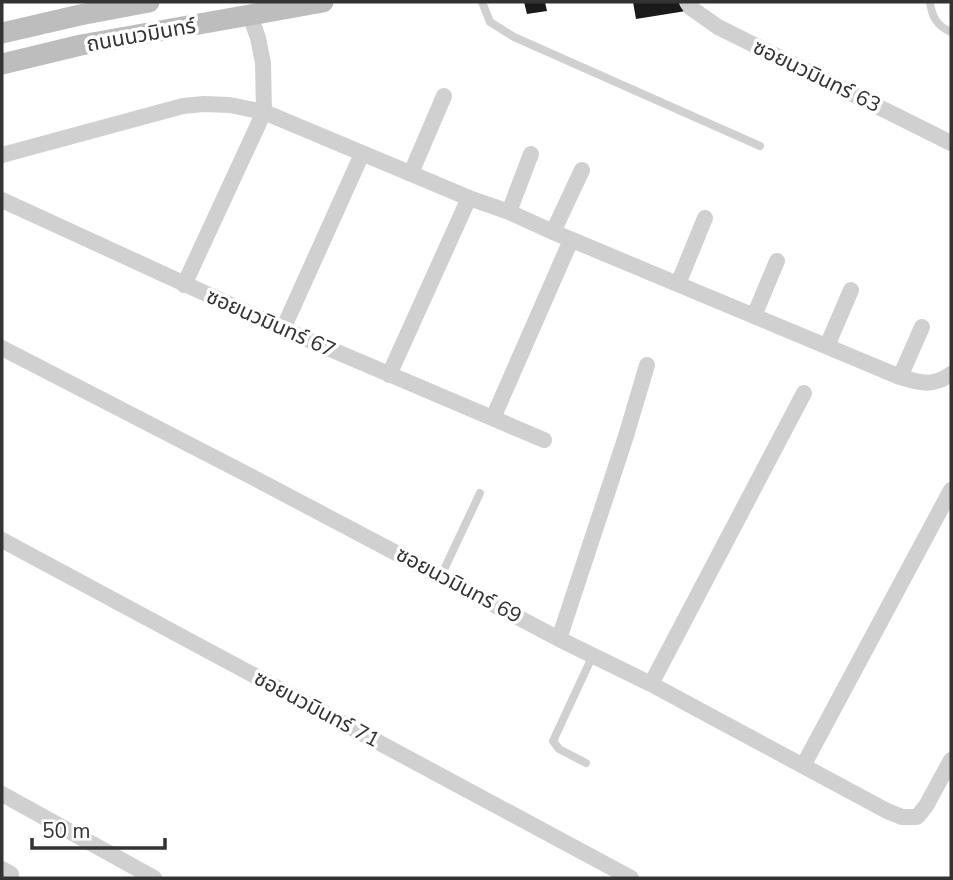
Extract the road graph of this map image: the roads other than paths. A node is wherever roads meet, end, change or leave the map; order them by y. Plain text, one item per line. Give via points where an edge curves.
1 (149, 2) edge
2 (323, 2) edge
3 (482, 2) edge
4 (687, 2) edge
5 (930, 2) edge
6 (78, 8) edge
7 (250, 15) junction
8 (951, 32) edge
9 (2, 33) edge
10 (2, 64) edge
11 (444, 96) dead end
12 (264, 112) junction
13 (951, 143) edge
14 (760, 146) dead end
15 (362, 154) junction
16 (531, 154) dead end
17 (2, 155) edge
18 (582, 170) dead end
19 (411, 173) junction
20 (469, 198) junction
21 (2, 200) edge
22 (509, 212) junction
23 (705, 218) dead end
24 (553, 232) junction
25 (571, 240) junction
26 (777, 261) dead end
27 (678, 284) junction
28 (184, 285) junction
29 (851, 290) dead end
30 (754, 316) junction
31 (922, 327) dead end
32 (283, 329) junction
33 (827, 346) junction
34 (2, 348) edge
35 (647, 365) dead end
36 (389, 374) junction
37 (951, 374) edge
38 (900, 377) junction
39 (804, 393) dead end
40 (493, 418) junction
41 (544, 440) dead end
42 (951, 490) edge
43 (480, 493) dead end
44 (2, 540) edge
45 (441, 576) junction
46 (559, 639) junction
47 (593, 655) junction
48 (651, 684) junction
49 (951, 760) edge
50 (586, 763) dead end
51 (803, 766) junction
52 (2, 794) edge
53 (154, 878) edge
54 (631, 878) edge

1 - 6 main road, ถนนนวมินทร์
2 - 7 main road, ถนนนวมินทร์
3 - 14 lane via 490,22 514,37
4 - 13 street, ซอยนวมินทร์ 63 via 718,27
5 - 8 lane via 936,23
6 - 9 main road, ถนนนวมินทร์
7 - 10 main road, ถนนนวมินทร์
7 - 12 street via 263,63
11 - 19 street
12 - 15 street
12 - 17 street via 230,105 183,106
12 - 28 street
15 - 19 street
15 - 32 street
16 - 22 street
18 - 24 street
19 - 20 street
20 - 22 street
20 - 36 street
21 - 28 street, ซอยนวมินทร์ 67
22 - 24 street
23 - 27 street
24 - 25 street
25 - 27 street
25 - 40 street
26 - 30 street
27 - 30 street
28 - 32 street, ซอยนวมินทร์ 67
29 - 33 street
30 - 33 street
31 - 38 street
32 - 36 street, ซอยนวมินทร์ 67
33 - 38 street
34 - 45 street, ซอยนวมินทร์ 69
35 - 46 street
36 - 40 street, ซอยนวมินทร์ 67
37 - 38 street via 923,383
39 - 48 street
40 - 41 street, ซอยนวมินทร์ 67
42 - 51 street
43 - 45 lane
44 - 54 street, ซอยนวมินทร์ 71
45 - 46 street, ซอยนวมินทร์ 69
46 - 47 street, ซอยนวมินทร์ 69
47 - 48 street, ซอยนวมินทร์ 69
47 - 50 lane via 554,741
48 - 51 street, ซอยนวมินทร์ 69
49 - 51 street, ซอยนวมินทร์ 69 via 917,817 887,811
52 - 53 street

